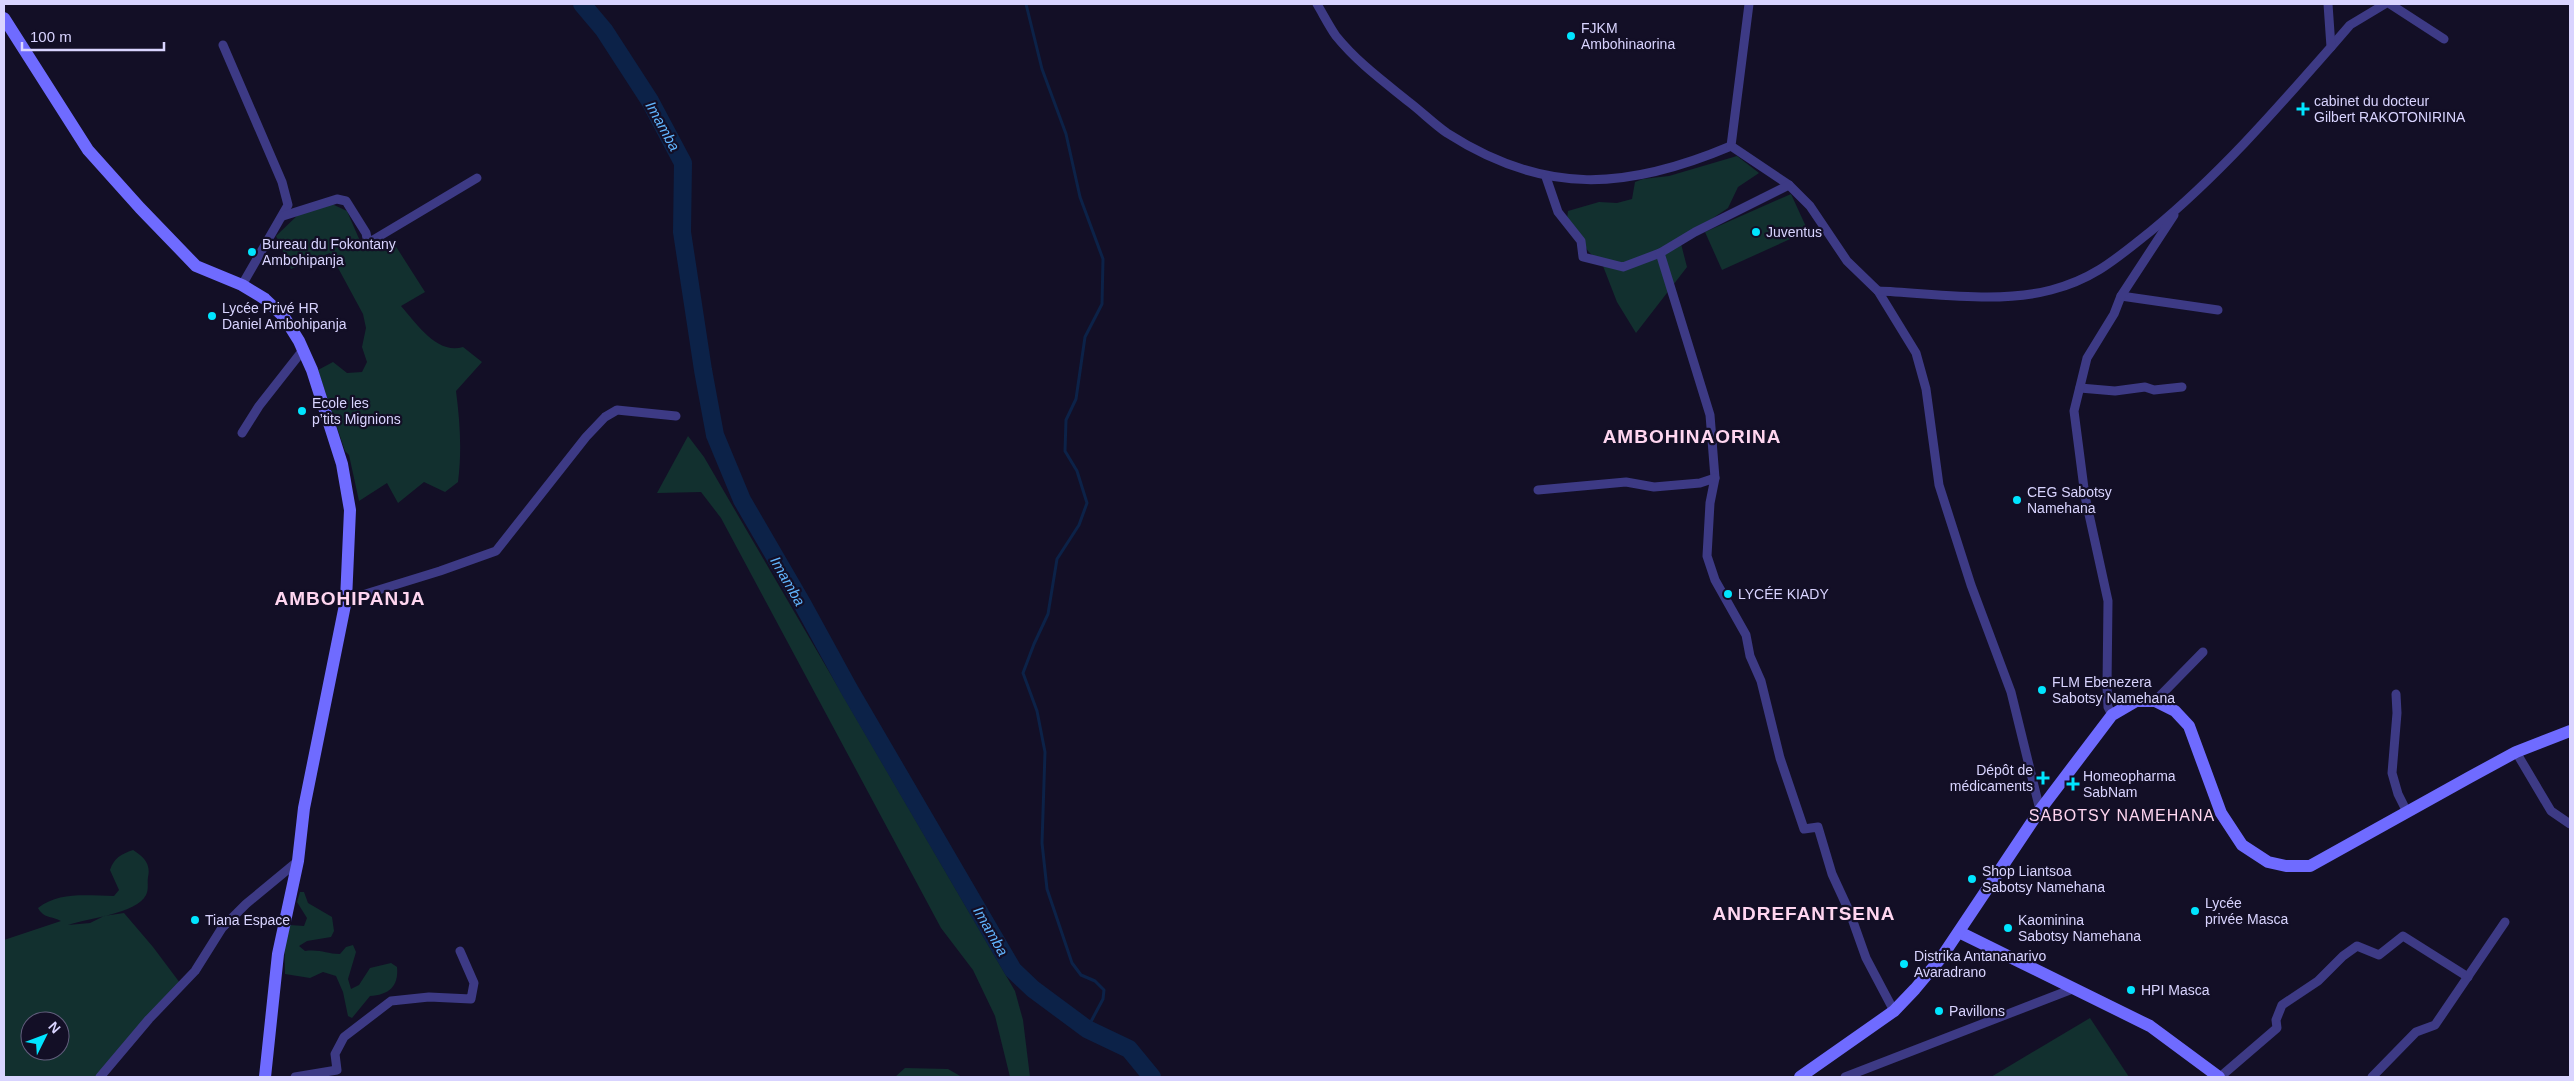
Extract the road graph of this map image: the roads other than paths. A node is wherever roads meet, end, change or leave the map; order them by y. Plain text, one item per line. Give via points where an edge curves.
1 (1317, 4) edge
2 (1749, 4) edge
3 (2328, 4) edge
4 (2385, 4) edge
5 (2390, 4) edge
6 (4, 18) edge
7 (2444, 39) dead end
8 (223, 45) dead end
9 (2331, 47) junction
10 (1731, 146) junction
11 (1546, 177) junction
12 (477, 178) dead end
13 (1789, 185) junction
14 (2178, 209) junction
15 (283, 216) junction
16 (1660, 253) junction
17 (242, 285) junction
18 (1878, 291) junction
19 (2121, 296) junction
20 (2218, 310) dead end
21 (303, 350) junction
22 (2182, 386) dead end
23 (2080, 388) junction
24 (676, 416) dead end
25 (242, 433) dead end
26 (1715, 478) junction
27 (1538, 490) dead end
28 (346, 600) junction
29 (2203, 652) dead end
30 (2396, 694) dead end
31 (2155, 701) junction
32 (2112, 715) junction
33 (2570, 731) edge
34 (2516, 752) junction
35 (2040, 810) junction
36 (2407, 812) junction
37 (2570, 824) edge
38 (298, 861) junction
39 (2505, 922) dead end
40 (1959, 932) junction
41 (460, 951) dead end
42 (2468, 977) junction
43 (2075, 988) junction
44 (1894, 1011) junction
45 (100, 1077) edge
46 (266, 1077) edge
47 (295, 1077) edge
48 (1800, 1077) edge
49 (1846, 1077) edge
50 (2219, 1077) edge
51 (2372, 1077) edge

1 - 11 street via 1336,36 1366,69 1447,132 1502,162
2 - 10 street
3 - 9 street
4 - 9 street via 2350,25
5 - 7 street
6 - 17 street via 88,150 196,266
8 - 15 street via 282,182 288,205
9 - 14 street via 2252,136
10 - 11 street via 1692,163 1628,176 1585,181
10 - 13 street
11 - 16 street via 1558,212 1581,241 1583,256 1622,267
12 - 15 street via 368,243 366,232 346,201 337,199
13 - 16 street
13 - 18 street via 1810,206 1847,262
14 - 18 street via 2102,270 2050,290 2008,297
14 - 19 street
15 - 17 street
16 - 26 street via 1710,415
17 - 21 street via 265,299 284,317
18 - 35 street via 1916,354 1926,389 1939,485 1971,585 2011,692
19 - 20 street
19 - 23 street via 2114,314 2087,358
21 - 25 street
21 - 28 street via 344,473 350,510
22 - 23 street via 2115,391
23 - 32 street via 2074,411 2085,496 2108,601 2107,686
24 - 28 street via 617,410 605,417 586,437 496,551
26 - 27 street via 1700,483 1654,487 1626,482
26 - 44 street via 1707,531 1707,556 1714,580 1746,635 1780,758 1804,829 1818,828 1832,874 1866,958
28 - 38 street via 304,808
29 - 31 street
30 - 36 street via 2392,773
31 - 32 street via 2136,701
31 - 36 street via 2175,711 2189,726 2221,813 2242,845 2268,862 2310,866
32 - 35 street
33 - 34 street
34 - 36 street
34 - 37 street via 2551,811
35 - 40 street
38 - 45 street via 222,928 195,971
38 - 46 street via 278,954
39 - 42 street
40 - 43 street
40 - 44 street via 1937,963
41 - 47 street via 474,983 471,998 429,997 391,1001 344,1037 335,1054 337,1070
42 - 50 street via 2403,936 2379,955 2357,946 2318,981 2282,1005 2276,1028
42 - 51 street via 2436,1025 2416,1032
43 - 49 street
43 - 50 street via 2150,1026
44 - 48 street

